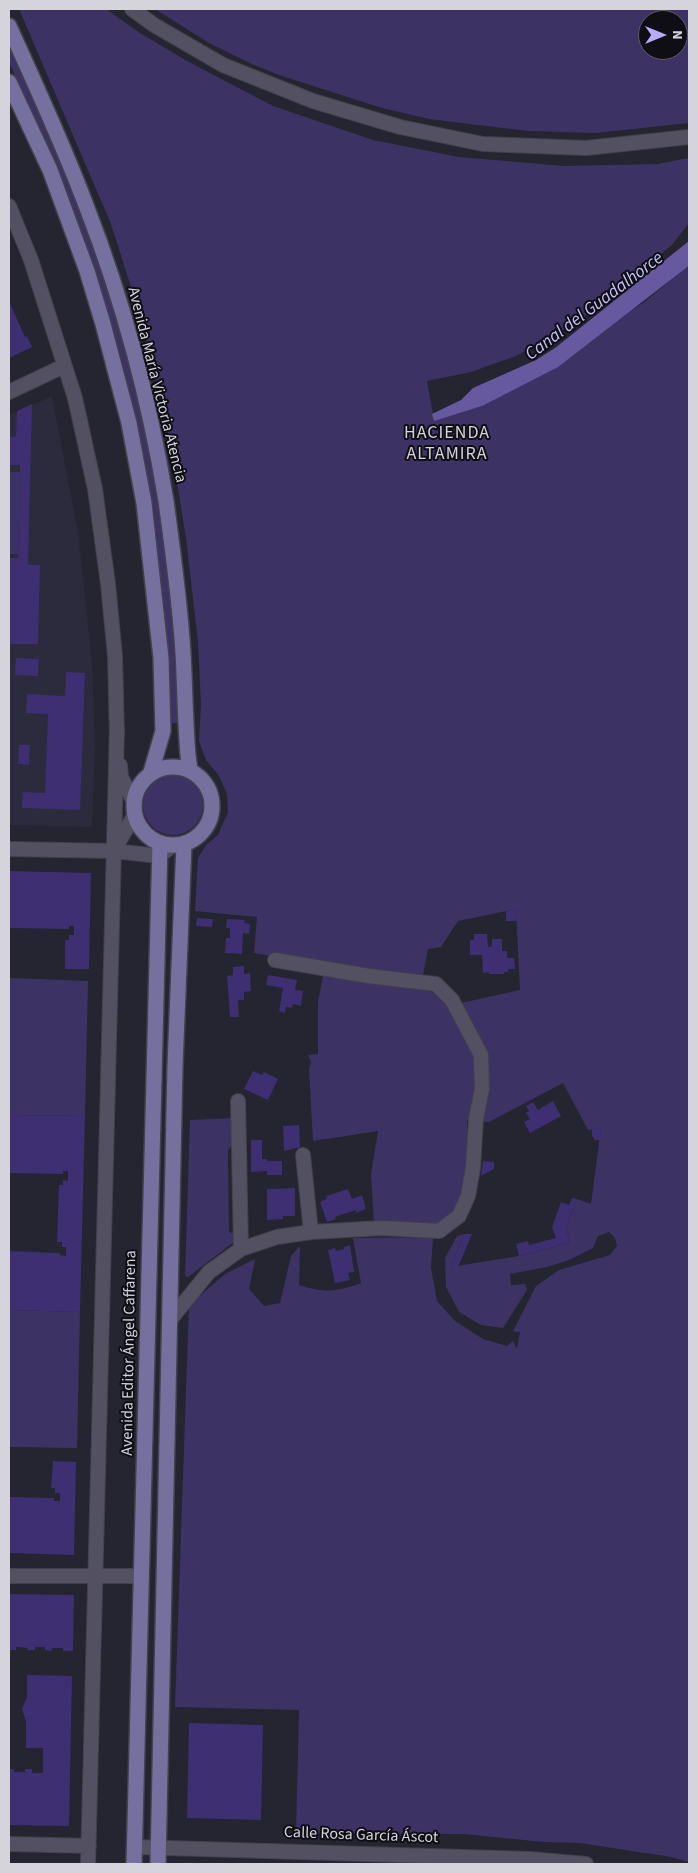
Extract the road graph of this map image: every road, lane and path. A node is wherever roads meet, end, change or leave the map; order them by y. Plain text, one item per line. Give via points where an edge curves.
1 (132, 9) edge
2 (9, 26) edge
3 (9, 82) edge
4 (689, 138) edge
5 (9, 206) edge
6 (64, 366) junction
7 (9, 392) edge
8 (116, 727) junction
9 (190, 771) junction
10 (151, 772) junction
11 (134, 800) junction
12 (134, 816) junction
13 (169, 847) junction
14 (9, 849) edge
15 (114, 851) junction
16 (276, 960) dead end
17 (238, 1101) dead end
18 (303, 1155) dead end
19 (312, 1232) junction
20 (241, 1249) junction
21 (170, 1320) junction
22 (9, 1576) edge
23 (142, 1576) junction
24 (96, 1577) junction
25 (9, 1844) edge
26 (89, 1846) junction
27 (135, 1847) junction
28 (159, 1847) junction
29 (88, 1864) edge
30 (134, 1864) edge
31 (158, 1864) edge
32 (586, 1864) edge

1 - 4 street via 223,65 313,101 400,127 483,144 586,148
2 - 9 main road, Avenida María Victoria Atencia via 65,153 107,264 150,418 177,582
3 - 10 main road via 50,170 87,271 129,423 144,504 160,658 163,731
5 - 6 street via 31,260
6 - 7 street
6 - 8 street via 75,398 95,489 115,656
8 - 11 street via 121,777
8 - 15 street
9 - 10 main road via 171,766
9 - 13 main road via 207,787 212,809 209,821 194,839
10 - 11 main road via 140,784
11 - 12 main road
12 - 13 main road via 144,833
12 - 15 street
13 - 15 street
13 - 21 main road via 175,1066
13 - 23 main road, Avenida Editor Ángel Caffarena
14 - 15 street
15 - 24 street, Avenida Editor Ángel Caffarena
16 - 19 street via 436,984 452,1000 481,1055 482,1089 476,1119 473,1168 468,1196 459,1216 439,1231 382,1228
17 - 20 street
18 - 19 street
19 - 20 street via 277,1237
20 - 21 street via 209,1272
21 - 28 main road
22 - 24 street
23 - 24 street
23 - 27 main road, Avenida Editor Ángel Caffarena
24 - 26 street, Avenida Editor Ángel Caffarena
25 - 26 street
26 - 29 street, Avenida Editor Ángel Caffarena
27 - 28 street, Calle Rosa García Áscot
27 - 30 main road, Avenida Editor Ángel Caffarena
28 - 31 main road
28 - 32 street, Calle Rosa García Áscot via 529,1859

